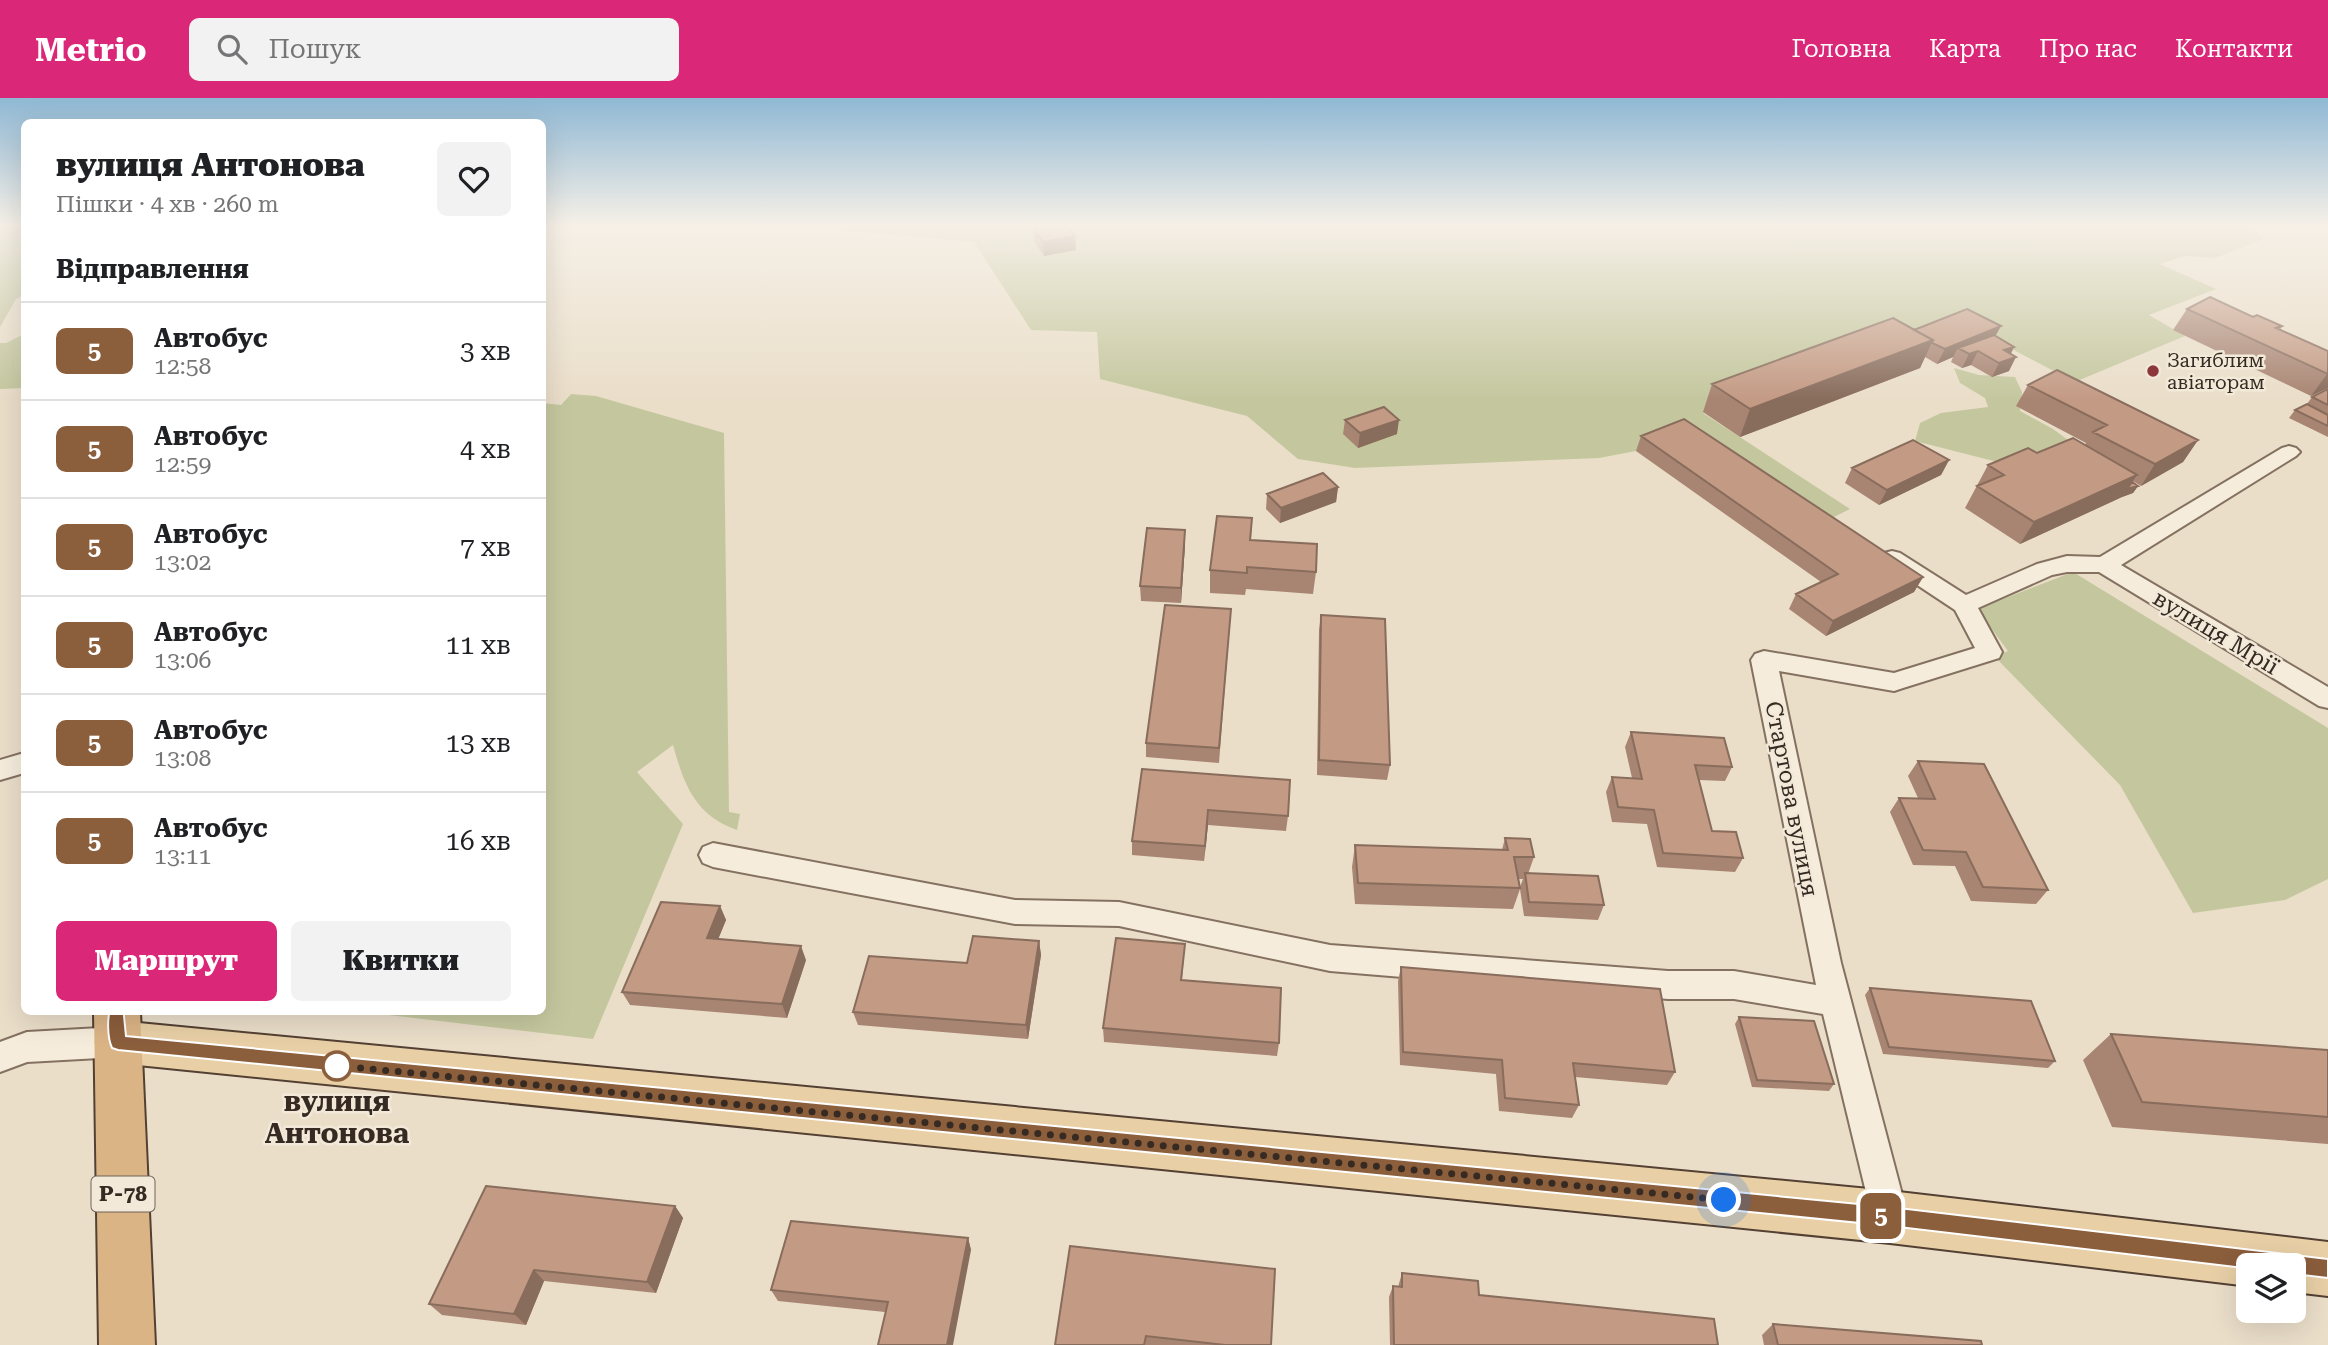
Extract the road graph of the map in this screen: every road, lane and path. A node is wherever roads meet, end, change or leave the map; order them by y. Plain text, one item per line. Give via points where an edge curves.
1 (2289, 452) dead end
2 (1872, 544) edge
3 (2104, 565) junction
4 (1964, 605) junction
5 (2328, 699) edge
6 (21, 764) edge
7 (0, 770) edge
8 (712, 855) dead end
9 (1836, 1002) junction
10 (118, 1027) edge
11 (0, 1057) edge
12 (1890, 1217) junction
13 (2328, 1269) edge
14 (127, 1345) edge

1 - 3 street
2 - 4 street, Стартова вулиця
3 - 4 street via 2067,564 2045,569
3 - 5 street, вулиця Мрії
4 - 9 street, Стартова вулиця via 1990,652 1894,682 1764,660
6 - 7 street
8 - 9 street via 1015,912 1119,914 1330,958 1668,985 1734,985
9 - 12 street, Стартова вулиця
10 - 11 street
10 - 12 main road
10 - 14 highway, Р-78
12 - 13 main road

